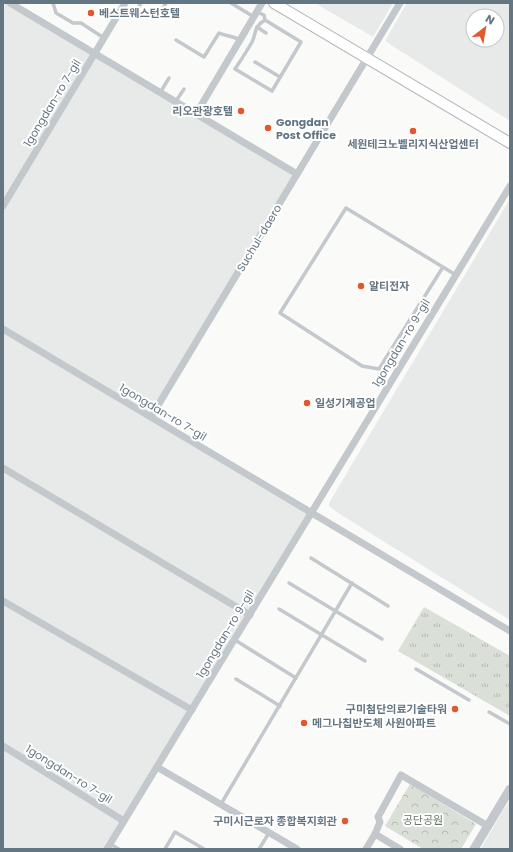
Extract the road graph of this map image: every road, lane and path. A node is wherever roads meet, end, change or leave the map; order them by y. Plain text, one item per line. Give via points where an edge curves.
1 (10, 3) edge
2 (53, 3) edge
3 (125, 3) edge
4 (141, 3) edge
5 (166, 3) edge
6 (231, 3) edge
7 (262, 3) edge
8 (274, 3) edge
9 (287, 3) edge
10 (400, 3) edge
11 (160, 13) dead end
12 (135, 14) dead end
13 (256, 14) junction
14 (264, 20) junction
15 (257, 28) junction
16 (266, 33) dead end
17 (104, 38) junction
18 (176, 40) dead end
19 (240, 40) junction
20 (94, 54) junction
21 (369, 56) junction
22 (255, 62) dead end
23 (280, 77) junction
24 (169, 78) dead end
25 (184, 88) dead end
26 (160, 93) junction
27 (176, 102) junction
28 (196, 114) junction
29 (510, 135) edge
30 (510, 143) edge
31 (297, 174) junction
32 (510, 186) edge
33 (3, 206) edge
34 (443, 267) junction
35 (456, 275) junction
36 (3, 329) edge
37 (151, 417) junction
38 (3, 468) edge
39 (312, 513) junction
40 (311, 558) dead end
41 (289, 583) dead end
42 (352, 583) junction
43 (3, 601) edge
44 (388, 606) dead end
45 (279, 609) dead end
46 (335, 611) junction
47 (250, 615) junction
48 (510, 631) edge
49 (322, 635) junction
50 (382, 639) dead end
51 (234, 640) junction
52 (365, 661) dead end
53 (416, 669) dead end
54 (296, 678) junction
55 (236, 679) dead end
56 (469, 700) dead end
57 (280, 706) junction
58 (192, 710) junction
59 (489, 712) dead end
60 (510, 724) edge
61 (3, 746) edge
62 (157, 767) junction
63 (510, 789) edge
64 (221, 804) junction
65 (124, 821) junction
66 (488, 826) junction
67 (269, 833) junction
68 (375, 834) junction
69 (109, 846) edge
70 (119, 849) edge
71 (165, 849) edge
72 (204, 849) edge
73 (259, 849) edge
74 (297, 849) edge
75 (366, 849) edge
76 (400, 849) edge
77 (474, 849) edge

1 - 20 street
2 - 17 lane via 56,13 73,23 82,23
3 - 17 street, 1gongdan-ro 7-gil
4 - 12 lane
5 - 11 lane
6 - 13 lane
7 - 13 street
8 - 21 main road
9 - 21 main road
10 - 21 street, Suchul-daero
13 - 14 lane via 264,15
13 - 19 street
14 - 15 lane
14 - 23 lane via 301,42
15 - 16 lane
15 - 23 lane via 236,70 272,91
17 - 20 street, 1gongdan-ro 7-gil
18 - 19 lane via 204,57 218,33
19 - 28 street
20 - 26 street, 1gongdan-ro 7-gil
20 - 33 street, 1gongdan-ro 7-gil
21 - 29 main road
21 - 30 main road
21 - 31 street, Suchul-daero
22 - 23 lane
24 - 26 lane
25 - 27 lane
26 - 27 street, 1gongdan-ro 7-gil
27 - 28 street, 1gongdan-ro 7-gil
28 - 31 street, 1gongdan-ro 7-gil
31 - 37 street, Suchul-daero
32 - 35 street, 1gongdan-ro 9-gil
34 - 34 lane via 346,208 280,313 362,366 379,370
34 - 35 lane
35 - 39 street, 1gongdan-ro 9-gil
36 - 37 street, 1gongdan-ro 7-gil
37 - 39 street, 1gongdan-ro 7-gil
38 - 47 street
39 - 47 street, 1gongdan-ro 9-gil
39 - 48 street
40 - 42 lane
41 - 46 lane
42 - 44 lane
42 - 46 lane
43 - 58 street
45 - 49 lane
46 - 49 lane
46 - 50 lane
47 - 51 street, 1gongdan-ro 9-gil
49 - 52 lane
49 - 54 lane
51 - 54 lane
51 - 58 street, 1gongdan-ro 9-gil
53 - 56 lane
54 - 57 lane
55 - 57 lane
57 - 64 lane
58 - 62 street, 1gongdan-ro 9-gil
59 - 60 lane
61 - 65 street, 1gongdan-ro 7-gil
62 - 64 street
62 - 65 street, 1gongdan-ro 9-gil
63 - 66 street
64 - 67 street
65 - 69 street, 1gongdan-ro 9-gil
66 - 68 street via 402,775 378,816 380,822
66 - 77 street
67 - 73 lane
67 - 74 street
68 - 75 street
68 - 76 street
69 - 70 lane
71 - 72 lane via 175,832

